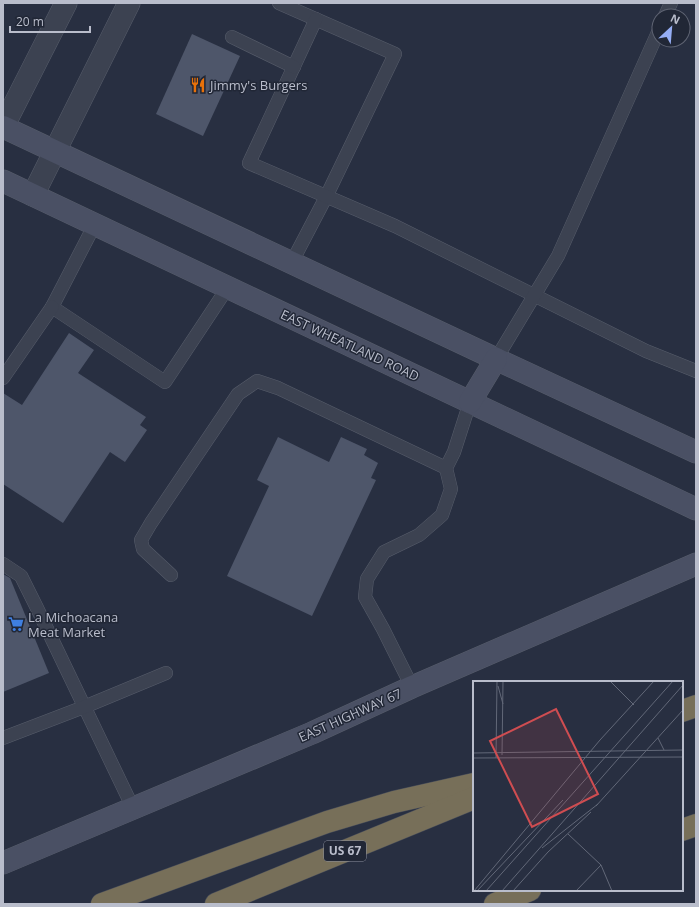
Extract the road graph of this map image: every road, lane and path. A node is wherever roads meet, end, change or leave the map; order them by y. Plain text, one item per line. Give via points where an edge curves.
1 (66, 3) edge
2 (129, 3) edge
3 (279, 3) edge
4 (316, 19) junction
5 (232, 37) dead end
6 (651, 48) edge
7 (294, 67) junction
8 (3, 127) edge
9 (54, 151) junction
10 (3, 181) edge
11 (33, 195) junction
12 (326, 197) junction
13 (95, 224) junction
14 (292, 262) junction
15 (228, 288) junction
16 (533, 296) junction
17 (52, 307) junction
18 (496, 360) junction
19 (696, 371) edge
20 (3, 378) edge
21 (470, 402) junction
22 (696, 452) edge
23 (446, 468) junction
24 (696, 509) edge
25 (3, 564) edge
26 (696, 564) edge
27 (171, 575) dead end
28 (166, 673) dead end
29 (412, 687) junction
30 (696, 706) edge
31 (84, 707) junction
32 (683, 711) edge
33 (3, 738) edge
34 (473, 784) edge
35 (473, 798) edge
36 (133, 808) junction
37 (696, 825) edge
38 (683, 830) edge
39 (3, 863) edge
40 (528, 891) edge
41 (102, 904) edge
42 (216, 904) edge
43 (495, 904) edge

1 - 8 street
2 - 9 street
3 - 4 lane
4 - 7 lane
4 - 12 lane via 395,54
5 - 7 lane
6 - 16 lane via 558,256
7 - 12 lane via 249,163
8 - 9 main road
9 - 11 street
9 - 14 main road
10 - 11 main road, EAST WHEATLAND ROAD
11 - 13 main road, EAST WHEATLAND ROAD
12 - 14 lane
12 - 16 lane via 395,226
13 - 15 main road, EAST WHEATLAND ROAD
13 - 17 lane
14 - 18 main road
15 - 17 lane via 165,382
15 - 21 main road, EAST WHEATLAND ROAD
16 - 18 lane
16 - 19 lane via 646,351
17 - 20 lane
18 - 21 main road
18 - 22 main road
21 - 23 lane via 454,452
21 - 24 main road, EAST WHEATLAND ROAD
23 - 27 lane via 278,388 256,381 238,394 141,540 143,549
23 - 29 lane via 451,489 442,515 419,535 384,552 367,579 365,598
25 - 31 lane via 21,576
26 - 29 main road, EAST HIGHWAY 67
28 - 31 lane
29 - 36 main road, EAST HIGHWAY 67 via 312,733
30 - 32 highway
31 - 33 lane
31 - 36 lane
34 - 41 highway via 394,802 327,822
35 - 42 highway, US 67
36 - 39 main road, EAST HIGHWAY 67
37 - 38 highway
40 - 43 highway

